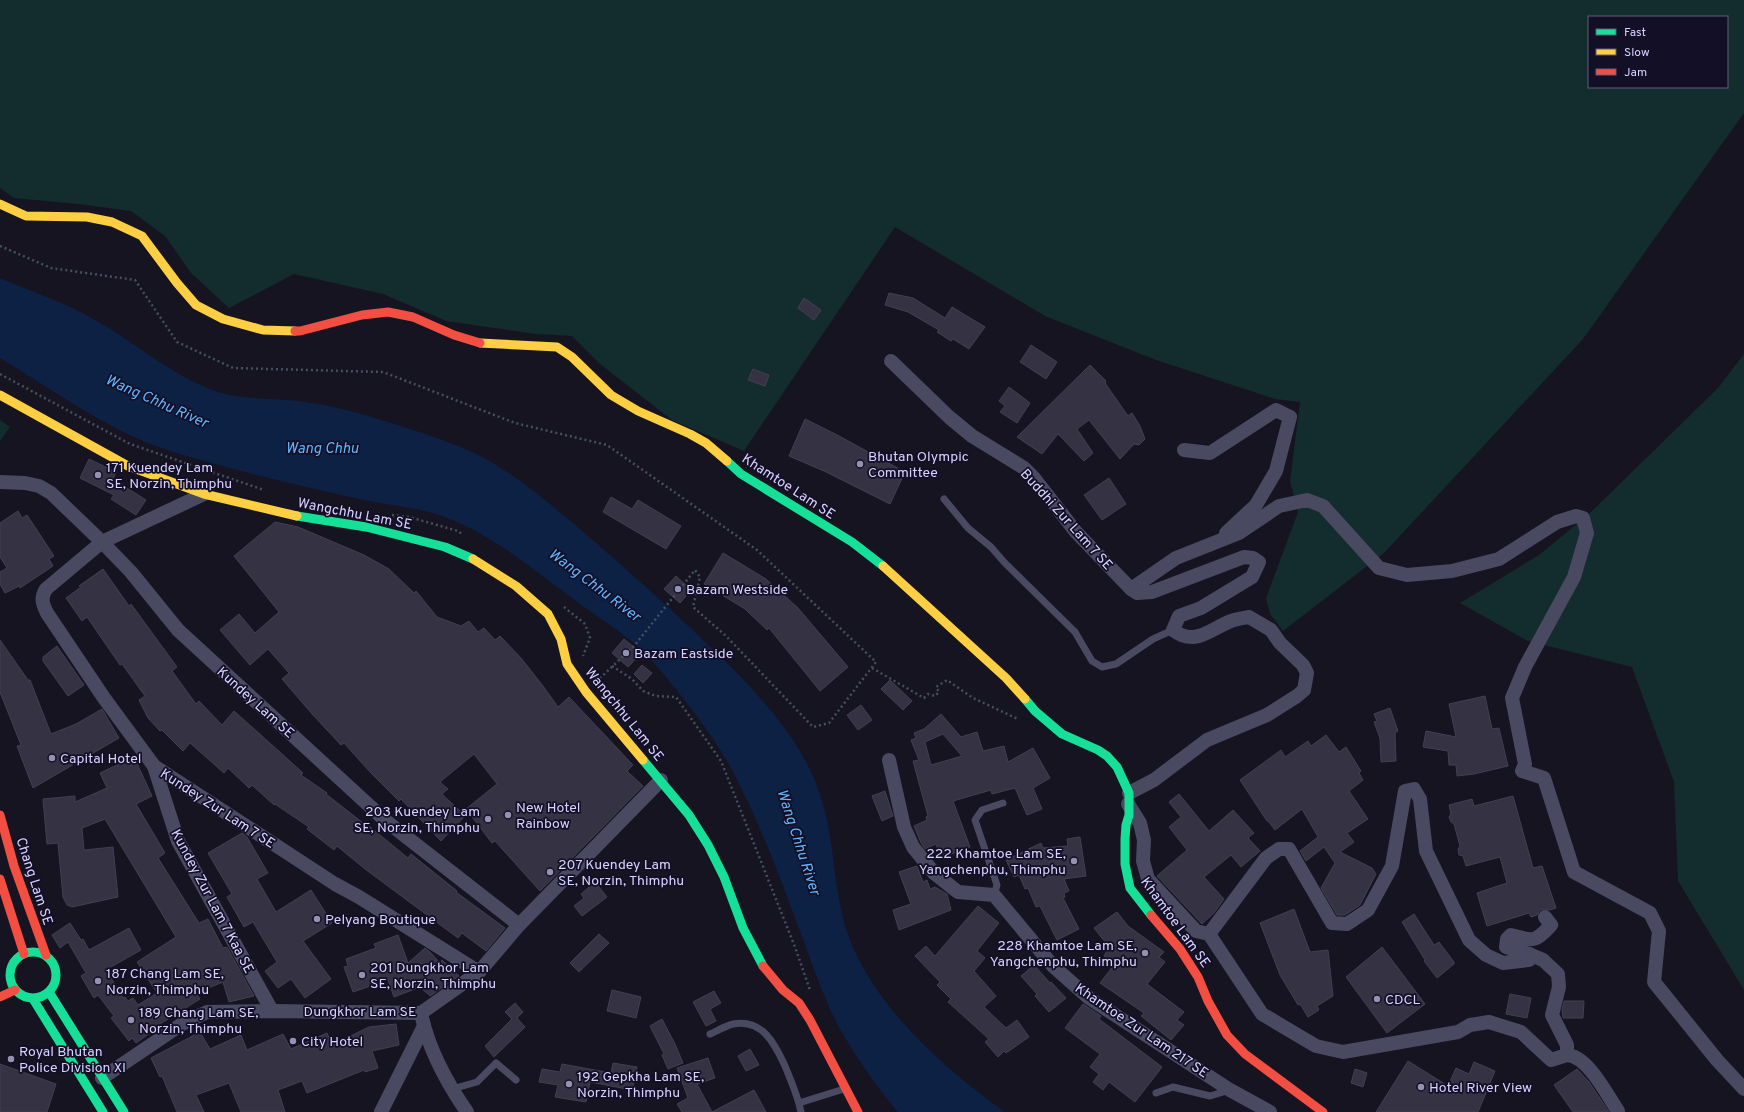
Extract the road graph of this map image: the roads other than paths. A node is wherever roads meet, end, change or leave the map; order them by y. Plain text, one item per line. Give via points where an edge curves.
1 (0, 204) edge
2 (890, 360) dead end
3 (0, 395) edge
4 (1184, 450) dead end
5 (0, 482) edge
6 (204, 494) junction
7 (944, 498) dead end
8 (1218, 540) junction
9 (102, 542) junction
10 (1131, 589) junction
11 (1173, 630) junction
12 (889, 760) dead end
13 (154, 766) junction
14 (661, 780) junction
15 (1129, 798) junction
16 (1003, 803) dead end
17 (0, 815) edge
18 (0, 879) edge
19 (994, 895) junction
20 (1545, 917) dead end
21 (519, 925) junction
22 (1209, 934) junction
23 (24, 954) junction
24 (1529, 954) junction
25 (46, 955) junction
26 (11, 968) junction
27 (479, 972) junction
28 (0, 974) edge
29 (15, 990) junction
30 (50, 992) junction
31 (0, 997) edge
32 (33, 999) junction
33 (272, 1010) junction
34 (423, 1020) junction
35 (710, 1034) dead end
36 (1567, 1055) junction
37 (102, 1078) junction
38 (516, 1080) dead end
39 (1744, 1088) edge
40 (452, 1089) junction
41 (845, 1089) junction
42 (1230, 1090) junction
43 (1156, 1093) dead end
44 (799, 1103) junction
45 (1618, 1111) edge
46 (103, 1112) edge
47 (124, 1112) edge
48 (381, 1112) edge
49 (467, 1112) edge
50 (801, 1112) edge
51 (858, 1112) edge
52 (1270, 1112) edge
53 (1323, 1112) edge

1 - 15 main road, Khamtoe Lam SE via 26,216 87,217 112,222 142,236 196,305 222,320 263,330 300,331 362,315 388,312 413,318 480,343 557,347 572,357 611,395 638,411 706,443 741,474 876,559 1006,678 1035,711 1062,734 1107,756 1117,768
2 - 10 street, Buddhi Zur Lam 7 SE via 948,417 972,436 1024,468 1076,532
3 - 6 main road, Wangchhu Lam SE via 128,466
4 - 8 street via 1210,452 1276,410 1290,417 1276,471 1256,505
5 - 9 street, Kundey Lam SE via 39,486 51,493
6 - 9 street, Kundey Zur Lam 7 SE
6 - 14 main road, Wangchhu Lam SE via 296,516 366,527 445,547 468,556 516,586 548,614 561,639 567,664 586,692
7 - 11 lane via 968,528 991,547 1074,632 1092,661 1102,667 1116,664 1153,639
8 - 10 street via 1176,558
8 - 39 street via 1239,533 1279,506 1307,500 1323,506 1379,568 1407,575 1452,571 1499,559 1557,522 1576,516 1583,518 1587,533 1574,577 1524,667 1512,698 1524,764 1522,771 1544,778 1574,872 1650,913 1659,931 1654,982 1717,1060
9 - 13 street, Kundey Zur Lam 7 SE via 46,589 43,594 43,605 104,698
9 - 21 street, Kundey Lam SE via 131,572 178,630 228,676 386,821
10 - 11 street via 1137,593 1152,592 1244,557 1254,558 1259,562 1252,576 1201,608 1179,616
11 - 15 street via 1180,636 1200,637 1232,621 1249,617 1271,630 1280,643 1303,665 1307,673 1304,690 1267,714 1207,740
12 - 19 street via 904,828 913,847 934,873 958,892
13 - 27 street, Kundey Zur Lam 7 SE via 335,884
13 - 33 street, Kundey Zur Lam 7 Kaa SE via 178,841
14 - 21 street, Dungkhor Lam SE
14 - 41 main road, Wangchhu Lam SE via 690,815 708,844 724,877 743,928 763,966 783,990 799,1003
15 - 22 street via 1144,840 1143,861 1148,879 1196,931
15 - 53 main road, Khamtoe Lam SE via 1125,864 1130,888 1188,960 1227,1036 1245,1054
16 - 19 lane via 982,810 975,820 997,885
17 - 25 main road, Chang Lam SE via 14,866
18 - 23 main road
19 - 42 street, Khamtoe Zur Lam 217 SE via 1053,966 1089,998
20 - 24 street via 1551,925 1541,936 1530,940 1512,934 1507,939 1506,947
21 - 27 street, Dungkhor Lam SE
22 - 24 street via 1266,858 1279,849 1289,849 1332,923 1347,924 1368,910 1392,866 1405,791 1414,788 1420,800 1426,851 1469,940 1486,955 1503,963 1529,960
22 - 36 street via 1262,1014 1316,1046 1343,1052 1363,1050 1458,1032 1470,1025 1489,1022 1521,1032 1551,1060
23 - 25 main road via 35,952
23 - 26 main road
24 - 36 street via 1543,960 1558,974 1559,987 1552,1015 1567,1045
25 - 30 main road via 57,973 54,987
26 - 28 main road
26 - 29 main road via 11,983
27 - 34 street, Dungkhor Lam SE
29 - 31 main road
29 - 32 main road via 20,995
30 - 32 main road
30 - 37 main road
32 - 46 main road
33 - 34 street, Dungkhor Lam SE
33 - 37 street, Dungkhor Lam SE via 206,1012 182,1024
34 - 40 street via 439,1064
34 - 48 street
35 - 44 lane via 732,1024 750,1024 762,1031 776,1046
36 - 45 street via 1573,1055 1582,1061
37 - 47 main road
38 - 40 lane via 496,1063 477,1082
40 - 49 street
41 - 44 lane
41 - 51 main road, Wangchhu Lam SE
42 - 43 lane via 1210,1096 1173,1088
42 - 52 street, Khamtoe Zur Lam 217 SE
44 - 50 lane

